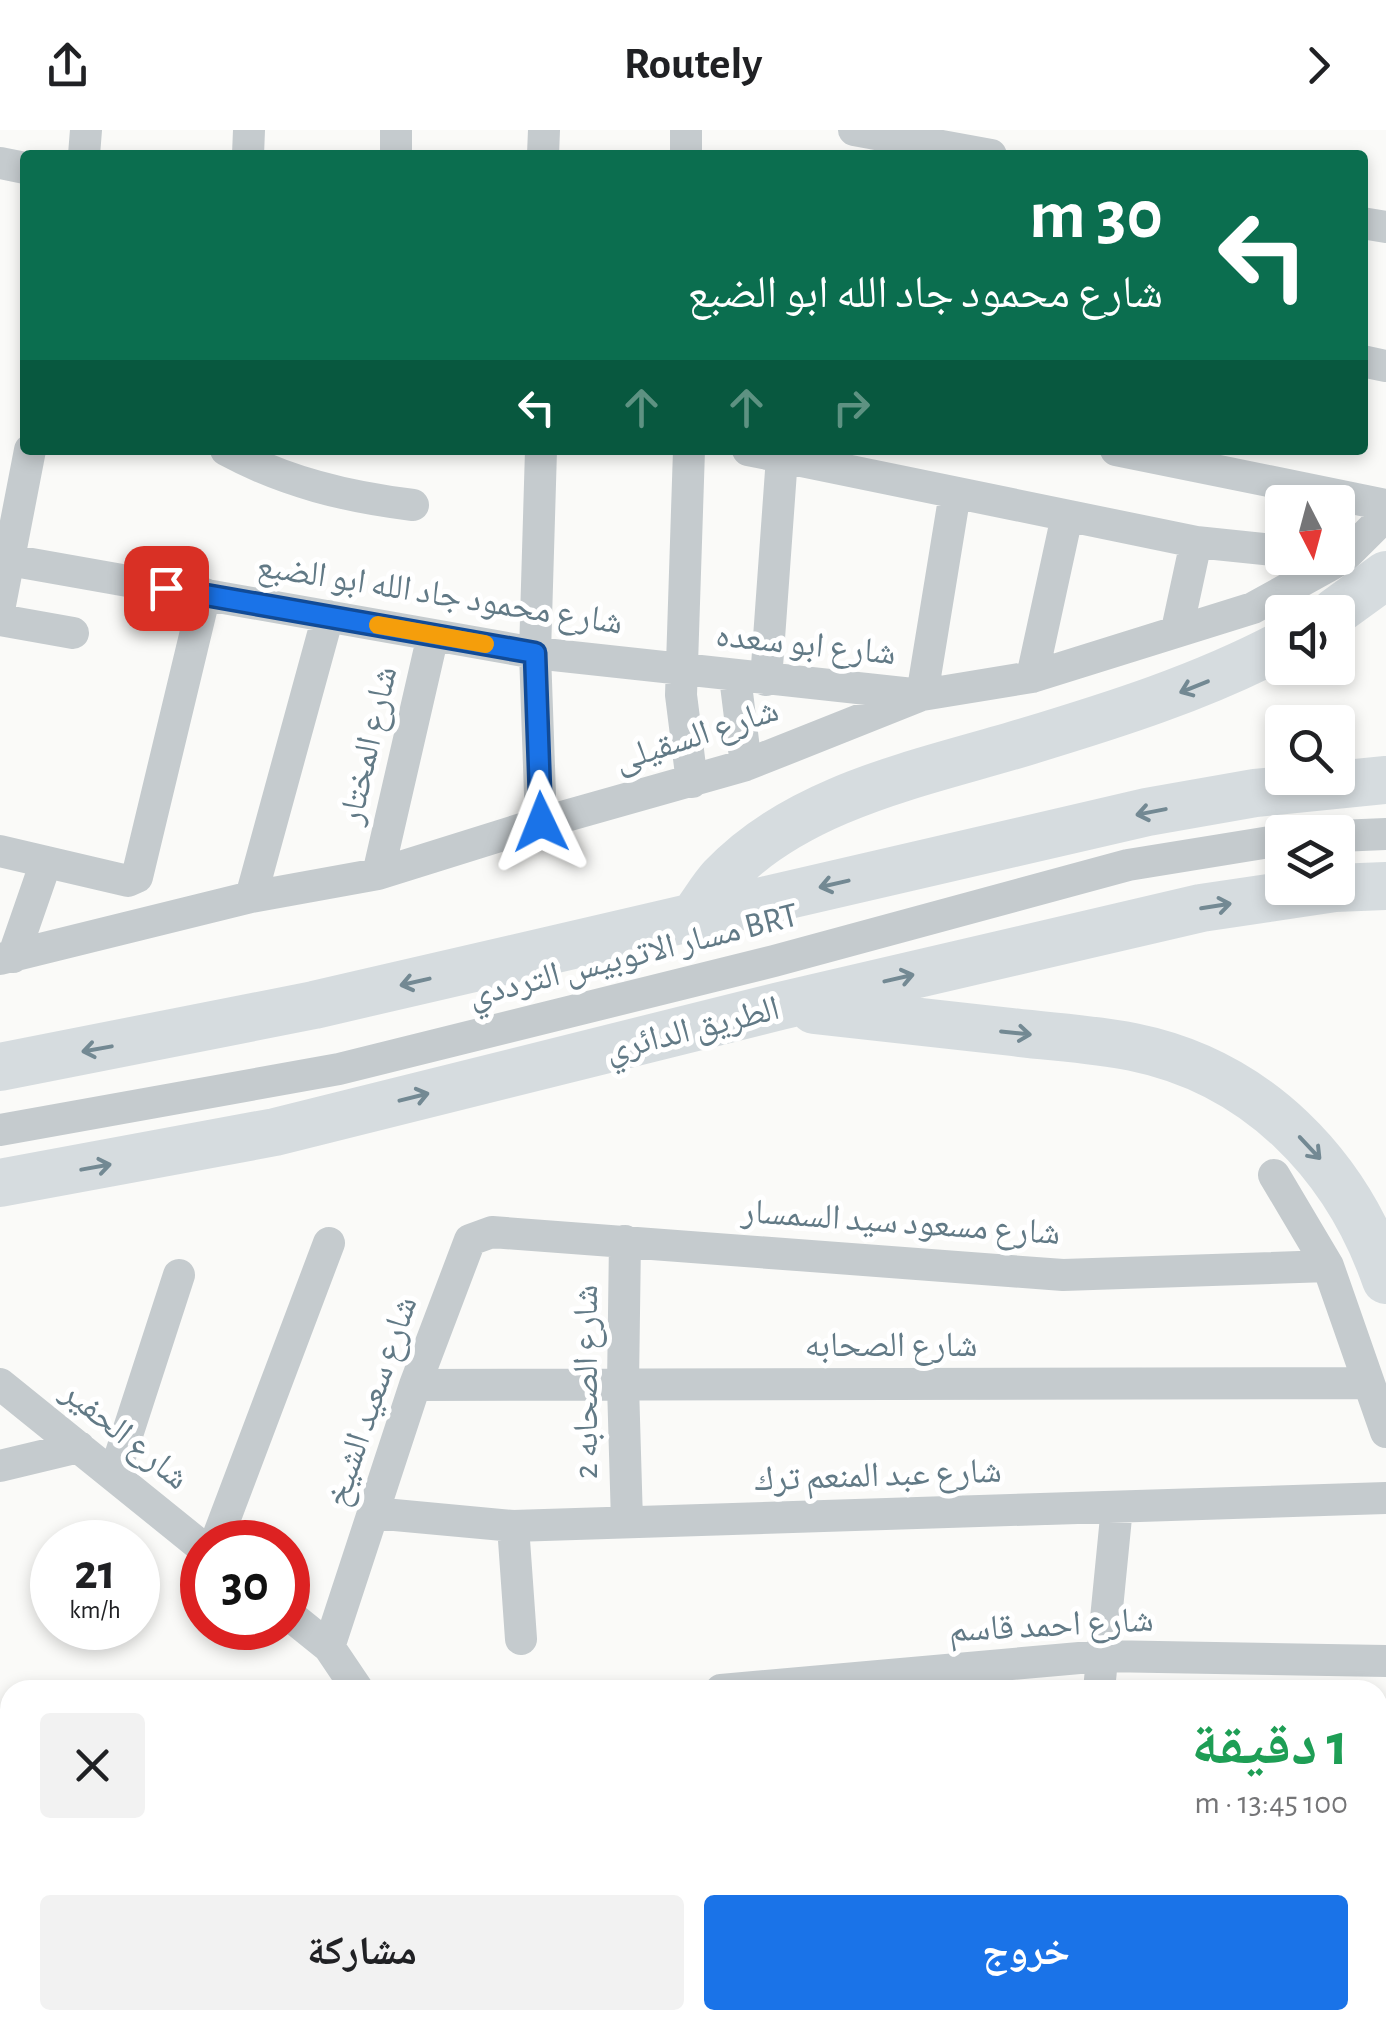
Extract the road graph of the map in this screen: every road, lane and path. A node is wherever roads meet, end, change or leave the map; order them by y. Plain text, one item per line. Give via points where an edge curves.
1 (854, 130) edge
2 (906, 148) edge
3 (29, 455) edge
4 (540, 455) edge
5 (688, 455) edge
6 (772, 455) edge
7 (1141, 455) edge
8 (782, 457) junction
9 (262, 458) edge
10 (955, 492) junction
11 (413, 505) dead end
12 (1386, 505) edge
13 (1066, 516) junction
14 (1386, 516) edge
15 (1196, 542) junction
16 (1265, 549) edge
17 (8, 560) junction
18 (1356, 563) edge
19 (205, 594) junction
20 (1342, 595) edge
21 (0, 605) edge
22 (328, 616) junction
23 (0, 620) edge
24 (1177, 630) junction
25 (73, 634) dead end
26 (432, 635) junction
27 (535, 653) junction
28 (1265, 654) edge
29 (682, 671) junction
30 (1032, 677) junction
31 (751, 678) junction
32 (922, 695) junction
33 (746, 765) junction
34 (1386, 780) edge
35 (692, 782) junction
36 (541, 822) junction
37 (1386, 834) edge
38 (1355, 835) edge
39 (1265, 843) edge
40 (0, 851) edge
41 (46, 862) junction
42 (378, 874) junction
43 (1386, 886) edge
44 (251, 897) junction
45 (696, 916) junction
46 (6, 958) edge
47 (780, 1006) junction
48 (0, 1067) edge
49 (0, 1130) edge
50 (1274, 1174) dead end
51 (0, 1183) edge
52 (470, 1240) joint
53 (625, 1241) junction
54 (329, 1243) dead end
55 (1328, 1266) junction
56 (178, 1274) dead end
57 (1386, 1280) edge
58 (0, 1384) edge
59 (415, 1384) junction
60 (623, 1384) junction
61 (1368, 1384) junction
62 (1386, 1432) edge
63 (79, 1447) junction
64 (0, 1466) edge
65 (114, 1475) junction
66 (1386, 1498) edge
67 (1117, 1506) junction
68 (373, 1513) junction
69 (224, 1520) edge
70 (627, 1522) junction
71 (513, 1526) junction
72 (180, 1528) edge
73 (310, 1632) edge
74 (521, 1639) dead end
75 (328, 1647) junction
76 (1102, 1656) junction
77 (1386, 1661) edge
78 (351, 1680) edge
79 (832, 1680) edge
80 (1100, 1680) edge

1 - 2 street
3 - 17 street
4 - 27 street
5 - 29 street
6 - 8 street
7 - 12 street
8 - 10 street
8 - 31 street
9 - 11 street via 334,492
10 - 13 street
10 - 32 street
13 - 15 street
13 - 30 street
14 - 18 street, شارع السقيلى
15 - 16 street
15 - 24 street
17 - 19 street, شارع محمود جاد الله ابو الضبع
17 - 21 street
18 - 20 highway
18 - 24 street, شارع السقيلى via 1253,608
19 - 22 street, شارع محمود جاد الله ابو الضبع
19 - 41 street via 139,875 128,880
22 - 26 street, شارع محمود جاد الله ابو الضبع
22 - 44 street
23 - 25 street
24 - 30 street, شارع السقيلى
26 - 27 street, شارع محمود جاد الله ابو الضبع
26 - 42 street, شارع المختار
27 - 29 street, شارع محمود جاد الله ابو الضبع
27 - 36 street
28 -> 45 highway via 1170,697 846,798 751,853 722,878
29 - 31 street, شارع ابو سعده
29 - 35 street
30 - 32 street, شارع السقيلى
31 - 32 street, شارع ابو سعده
31 - 33 street
32 - 33 street, شارع السقيلى
33 - 35 street, شارع السقيلى
34 -> 45 highway via 1147,812
35 - 36 street, شارع السقيلى
36 - 42 street, شارع السقيلى
37 - 38 street
39 - 49 street, مسار الاتوبيس الترددي BRT via 1128,866 339,1069
40 - 41 street
41 - 46 street
42 - 44 street, شارع السقيلى
47 -> 43 highway, الطريق الدائري via 1201,908
44 - 46 street, شارع السقيلى
45 -> 48 highway via 314,1005
51 -> 47 highway, الطريق الدائري via 275,1132
47 -> 57 highway via 1117,1045 1198,1067 1257,1100 1315,1152 1360,1216
50 - 55 street
52 - 53 street, شارع مسعود سيد السمسار via 492,1232
52 - 59 street, شارع سعيد الشيخ
53 - 55 street, شارع مسعود سيد السمسار via 1063,1274
53 - 60 street, شارع الصحابه 2
54 - 69 street
55 - 61 street
56 - 65 street
58 - 63 street, شارع الحفير
59 - 60 street, شارع الصحابه
59 - 68 street, شارع سعيد الشيخ
60 - 61 street, شارع الصحابه
60 - 70 street, شارع الصحابه 2
61 - 62 street
63 - 64 street
63 - 65 street, شارع الحفير
65 - 72 street, شارع الحفير
66 - 67 street, شارع عبد المنعم ترك
67 - 70 street, شارع عبد المنعم ترك
67 - 76 street
68 - 71 street, شارع عبد المنعم ترك
68 - 75 street, شارع سعيد الشيخ
70 - 71 street, شارع عبد المنعم ترك
71 - 74 street
73 - 75 street
75 - 78 street
76 - 77 street, شارع احمد قاسم
76 - 79 street, شارع احمد قاسم
76 - 80 street

